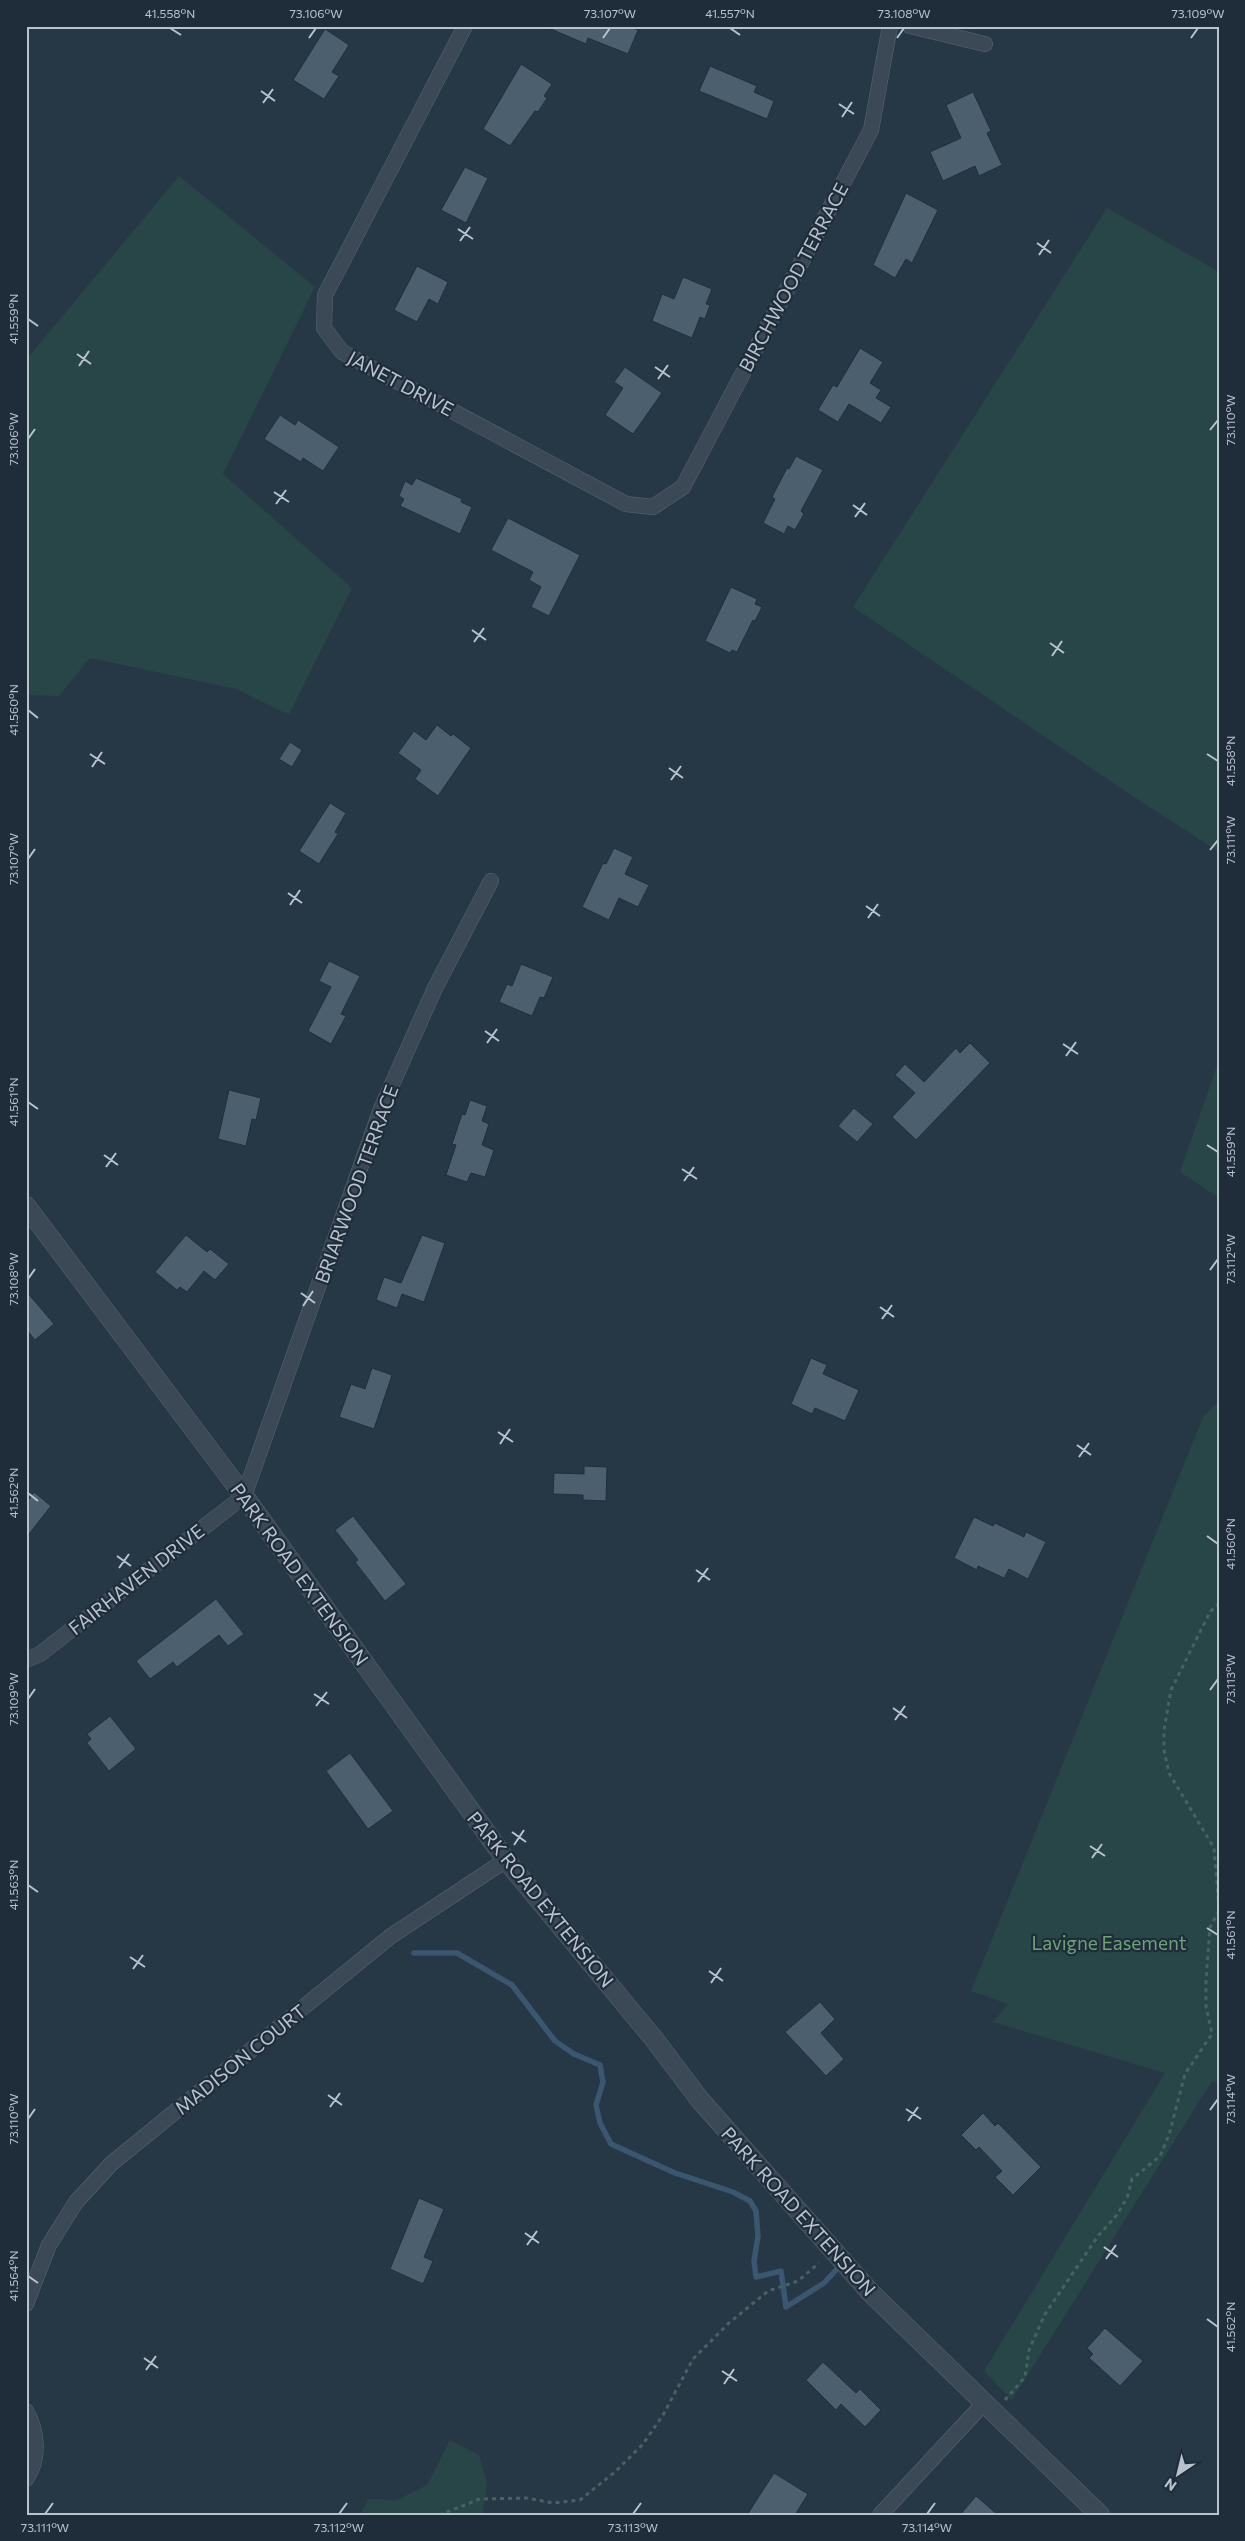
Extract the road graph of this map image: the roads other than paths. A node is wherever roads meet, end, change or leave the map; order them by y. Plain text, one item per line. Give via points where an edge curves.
1 (465, 26) edge
2 (890, 26) edge
3 (910, 26) edge
4 (985, 44) dead end
5 (654, 507) joint
6 (491, 881) dead end
7 (26, 1206) edge
8 (244, 1496) junction
9 (26, 1660) edge
10 (506, 1860) junction
11 (26, 2304) edge
12 (989, 2405) junction
13 (26, 2411) edge
14 (26, 2479) edge
15 (880, 2515) edge
16 (1100, 2515) edge

1 - 5 street, JANET DRIVE via 325,294 324,328 342,352 626,504
2 - 5 street, BIRCHWOOD TERRACE via 871,130 683,487
3 - 4 street
6 - 8 street, BRIARWOOD TERRACE via 435,988 381,1110
7 - 8 street, PARK ROAD EXTENSION
8 - 9 street, FAIRHAVEN DRIVE via 40,1654
8 - 10 street, PARK ROAD EXTENSION
10 - 11 street, MADISON COURT via 392,1936 112,2163 76,2202 49,2245
10 - 12 street, PARK ROAD EXTENSION via 654,2038 700,2100 831,2248 870,2292
12 - 15 street
12 - 16 street, PARK ROAD EXTENSION
13 - 14 street via 35,2433 36,2454

